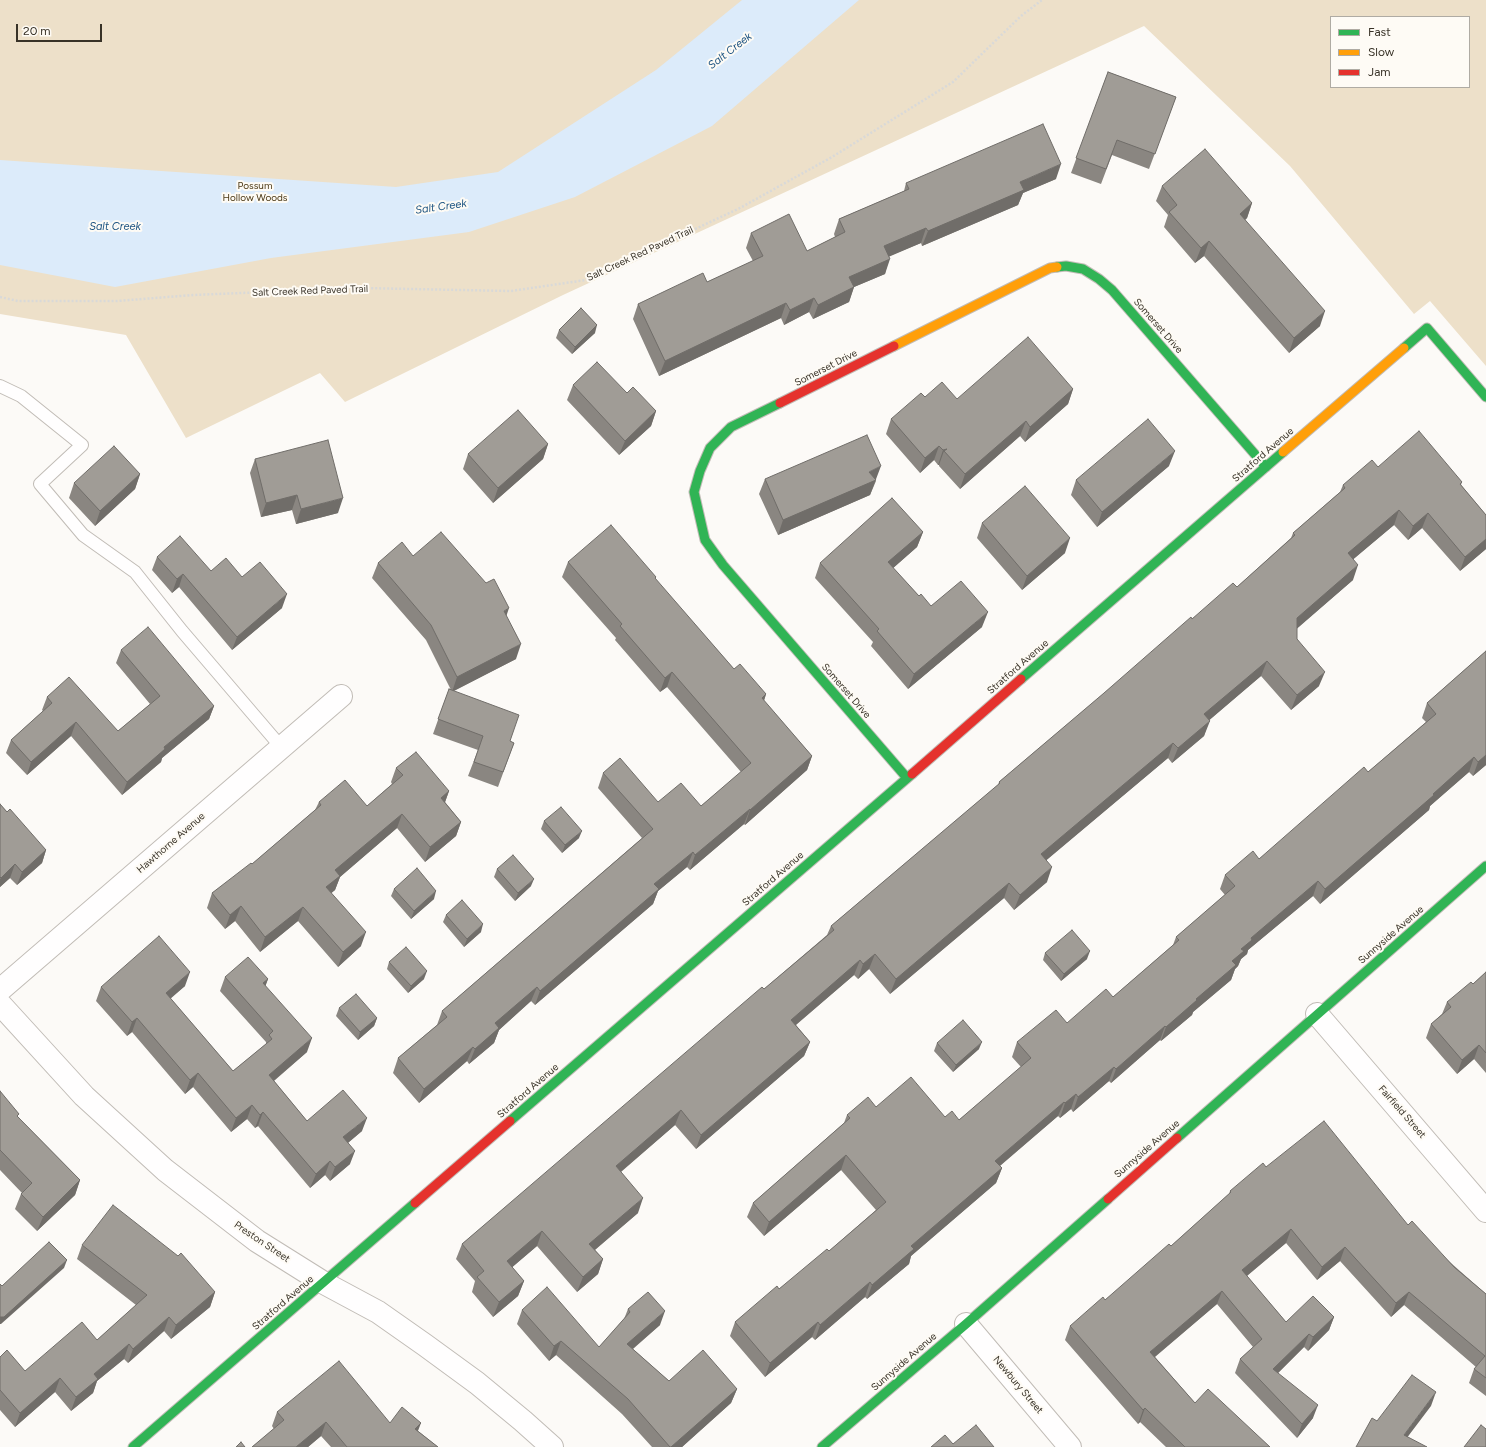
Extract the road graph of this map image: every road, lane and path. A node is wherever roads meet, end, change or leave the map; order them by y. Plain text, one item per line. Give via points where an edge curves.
1 (1042, 0) edge
2 (0, 297) edge
3 (0, 386) edge
4 (1486, 396) edge
5 (1266, 467) junction
6 (341, 696) dead end
7 (282, 748) junction
8 (907, 778) junction
9 (1486, 866) edge
10 (0, 990) edge
11 (0, 1004) edge
12 (1317, 1014) junction
13 (1486, 1211) edge
14 (324, 1283) junction
15 (966, 1324) junction
16 (133, 1447) edge
17 (552, 1447) edge
18 (822, 1447) edge
19 (1070, 1447) edge

1 - 2 path, Salt Creek Red Paved Trail via 1021,16 953,82 838,153 738,209 586,280 511,292 362,288 117,301 18,301
3 - 7 lane via 21,396 82,445 40,484 83,535 135,572
4 - 5 street, Stratford Avenue via 1427,328
5 - 8 street, Stratford Avenue
5 - 8 street, Somerset Drive via 1112,290 1084,269 1066,266 1050,268 732,427 710,448 694,492 705,540 722,566
6 - 7 street, Hawthorne Avenue
7 - 10 street, Hawthorne Avenue
8 - 14 street, Stratford Avenue
9 - 12 street, Sunnyside Avenue
11 - 14 street, Preston Street via 84,1096 165,1170 257,1241
12 - 13 street, Fairfield Street
12 - 15 street, Sunnyside Avenue
14 - 16 street, Stratford Avenue
14 - 17 street, Preston Street via 378,1312 425,1345 477,1383
15 - 18 street, Sunnyside Avenue
15 - 19 street, Newbury Street

